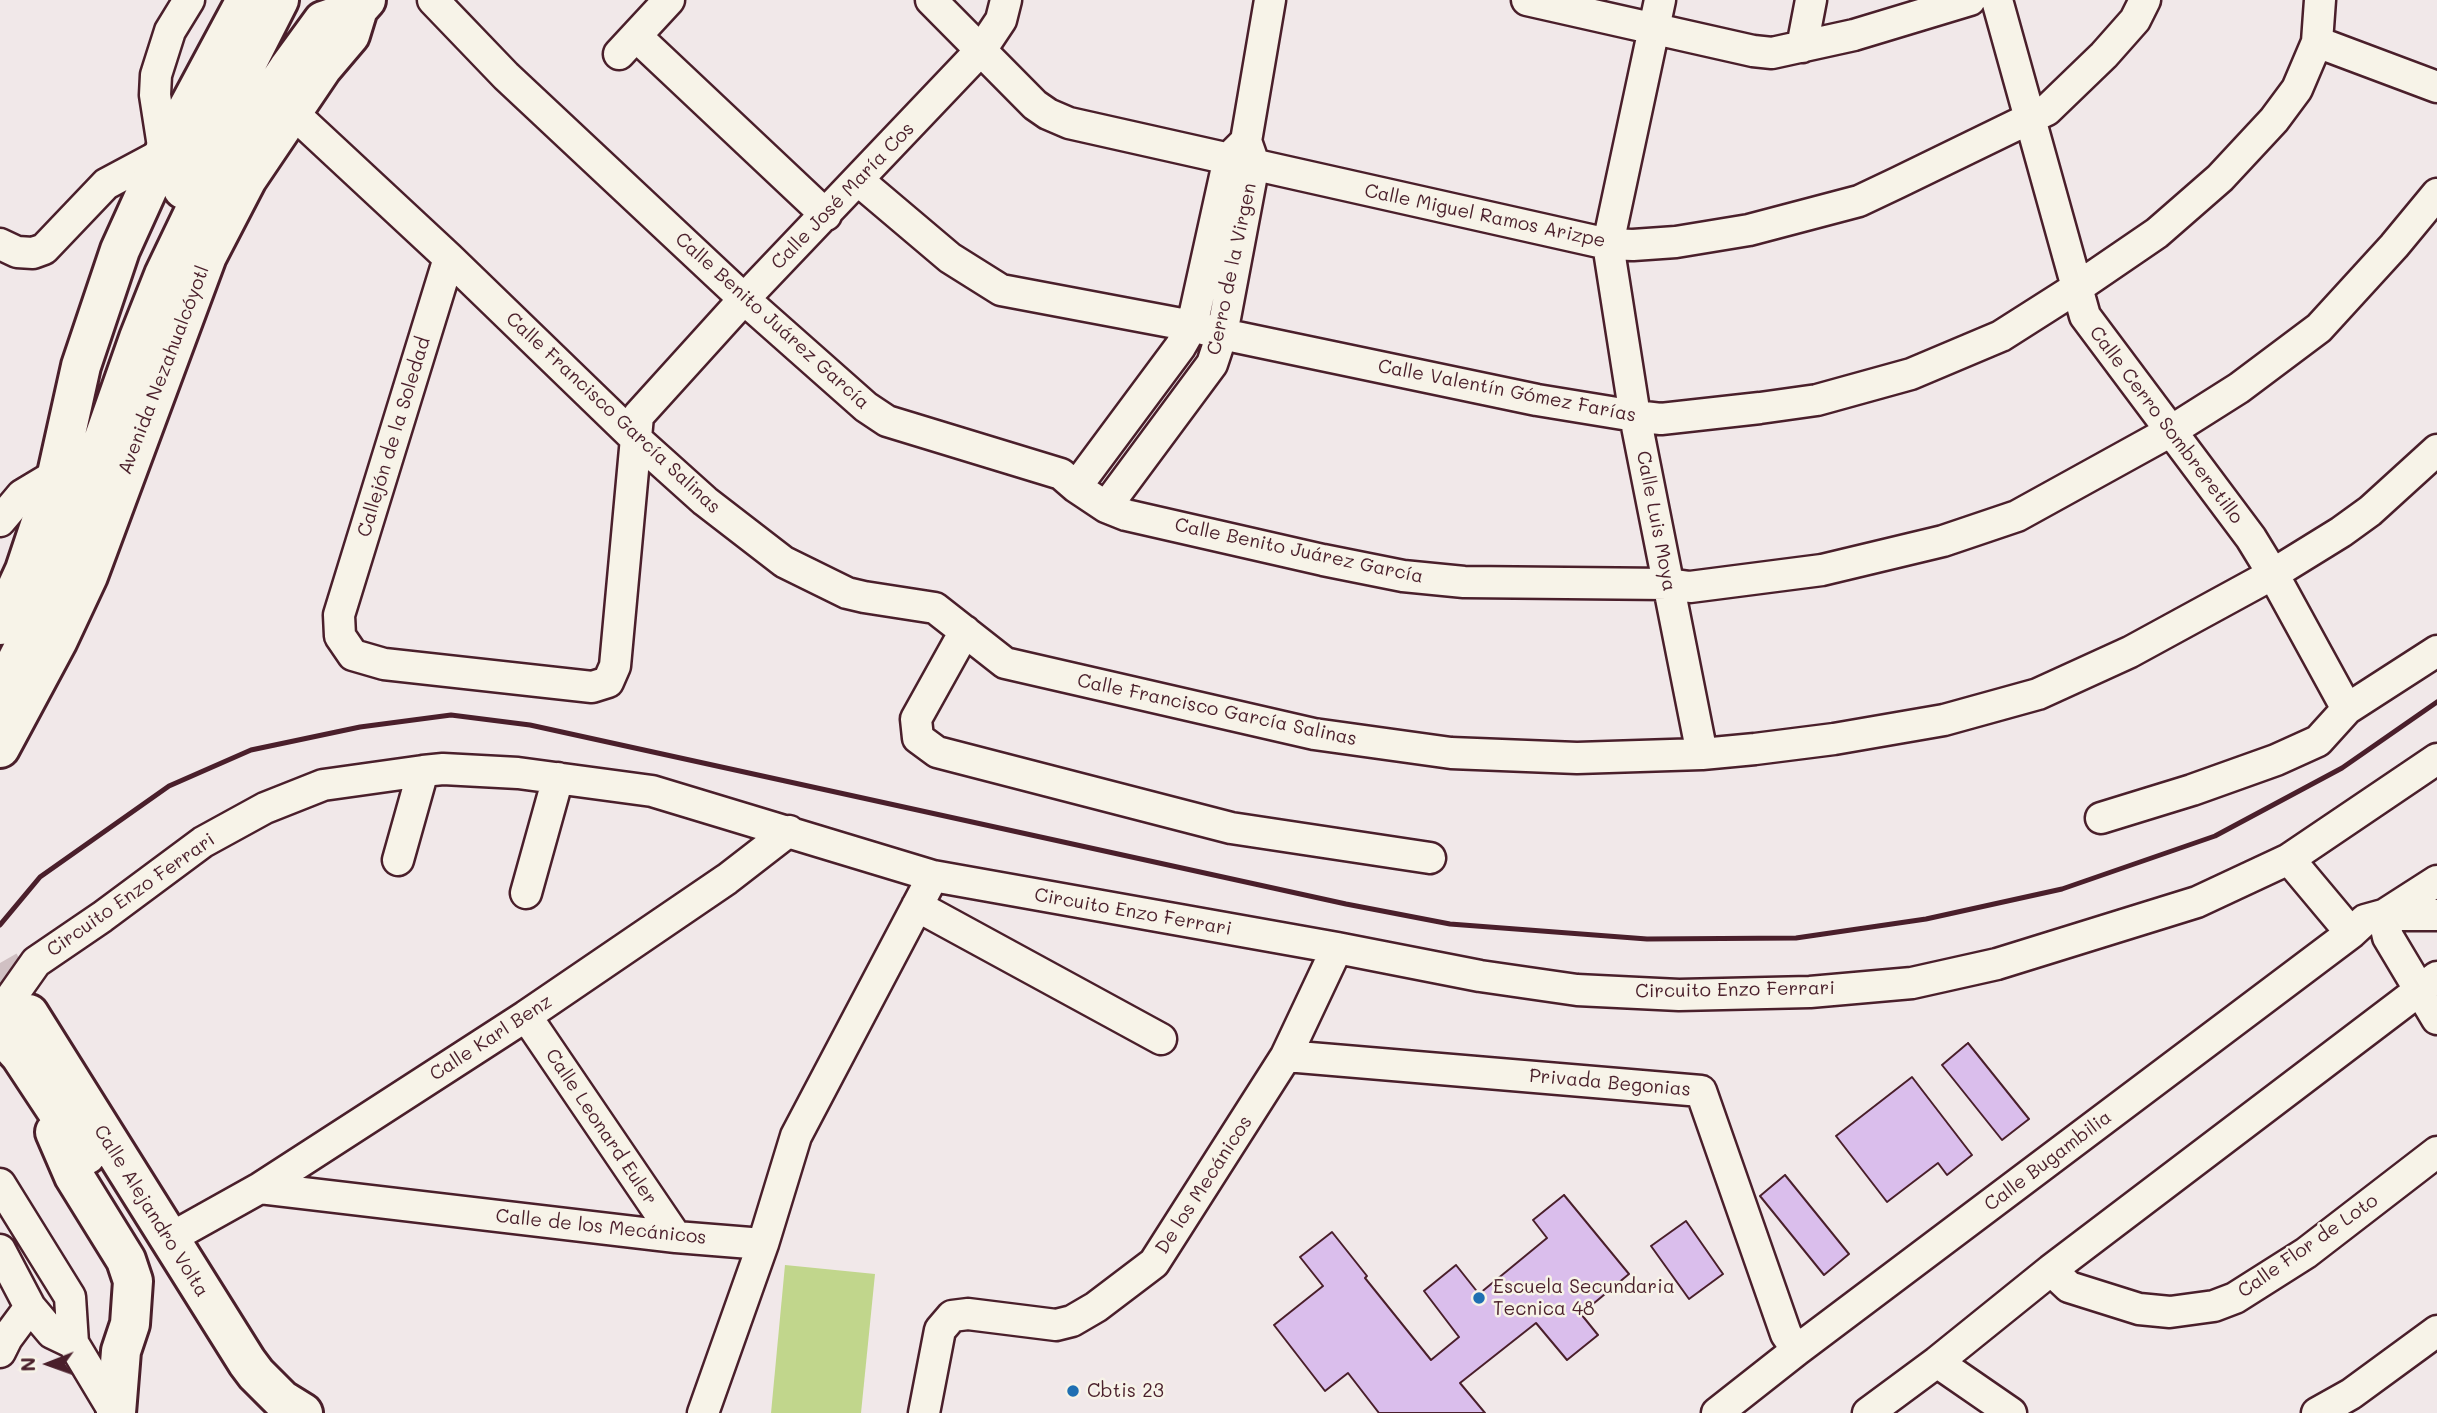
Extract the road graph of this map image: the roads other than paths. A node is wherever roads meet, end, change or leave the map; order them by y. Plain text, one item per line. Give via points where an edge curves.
1 (189, 0) edge
2 (246, 0) edge
3 (279, 0) edge
4 (433, 0) edge
5 (668, 0) edge
6 (931, 0) edge
7 (1006, 0) edge
8 (1269, 0) edge
9 (1527, 0) edge
10 (1811, 0) edge
11 (1970, 0) edge
12 (1997, 0) edge
13 (2145, 0) edge
14 (2320, 0) edge
15 (362, 4) edge
16 (1656, 13) edge
17 (2317, 42) junction
18 (1802, 47) junction
19 (981, 50) junction
20 (2437, 87) edge
21 (291, 111) junction
22 (2029, 118) junction
23 (164, 153) junction
24 (1243, 154) junction
25 (859, 181) junction
26 (2437, 194) edge
27 (825, 215) junction
28 (0, 244) edge
29 (1608, 244) junction
30 (449, 258) junction
31 (2078, 287) junction
32 (744, 299) junction
33 (1192, 326) junction
34 (1222, 334) junction
35 (1635, 416) junction
36 (2171, 431) junction
37 (636, 439) junction
38 (2437, 450) edge
39 (57, 474) junction
40 (1076, 487) junction
41 (11, 489) edge
42 (1106, 507) junction
43 (0, 521) edge
44 (2273, 573) junction
45 (1668, 584) junction
46 (0, 625) edge
47 (965, 631) junction
48 (2437, 651) edge
49 (0, 653) edge
50 (615, 666) joint
51 (0, 693) edge
52 (2347, 709) junction
53 (0, 747) edge
54 (1702, 754) junction
55 (2437, 760) edge
56 (423, 771) junction
57 (558, 779) junction
58 (2101, 818) dead end
59 (789, 831) junction
60 (1430, 858) dead end
61 (2289, 859) junction
62 (398, 860) dead end
63 (933, 876) junction
64 (2437, 881) edge
65 (526, 893) dead end
66 (917, 906) junction
67 (2383, 915) junction
68 (2437, 915) edge
69 (2351, 933) junction
70 (1337, 948) junction
71 (24, 977) junction
72 (2428, 984) edge
73 (526, 1016) junction
74 (2437, 1019) edge
75 (16, 1036) edge
76 (1161, 1039) dead end
77 (1286, 1056) junction
78 (2437, 1152) edge
79 (0, 1184) edge
80 (260, 1188) junction
81 (183, 1231) junction
82 (676, 1237) junction
83 (764, 1244) junction
84 (0, 1250) edge
85 (2051, 1270) junction
86 (30, 1307) junction
87 (215, 1313) junction
88 (2437, 1331) edge
89 (73, 1343) junction
90 (1797, 1350) junction
91 (0, 1352) edge
92 (1937, 1362) junction
93 (282, 1410) edge
94 (116, 1413) edge
95 (703, 1413) edge
96 (924, 1413) edge
97 (1717, 1413) edge
98 (1868, 1413) edge
99 (2011, 1413) edge
100 (2317, 1413) edge

1 - 23 street via 170,31 156,75
2 - 23 main road
3 - 49 main road via 155,248 41,566
4 - 32 street, Calle Benito Juárez García via 506,76
5 - 27 street via 628,45
6 - 19 street, Calle Miguel Ramos Arizpe
7 - 19 street, Calle José María Cos via 1001,20
8 - 24 street
9 - 16 street
10 - 18 street
11 - 18 street
12 - 22 street, Calle Cerro Sombreretillo
13 - 22 street, Calle Miguel Ramos Arizpe via 2135,20 2104,55 2047,110
14 - 17 street, Calle Valentín Gómez Farías
15 - 21 main road, Avenida Nezahualcóyotl via 349,35
15 - 51 main road, Avenida Nezahualcóyotl via 323,21 199,202 139,338 37,621
16 - 18 street via 1753,51 1772,53
16 - 29 street, Calle Luis Moya
17 - 20 street
17 - 31 street, Calle Valentín Gómez Farías via 2297,89 2220,178 2157,233
19 - 24 street, Calle Miguel Ramos Arizpe via 1035,105 1069,123
19 - 25 street, Calle José María Cos
21 - 30 street, Calle Francisco García Salinas
21 - 53 main road, Avenida Nezahualcóyotl via 247,179 207,256 88,576
22 - 29 street, Calle Miguel Ramos Arizpe via 1859,201 1749,230 1676,242
22 - 31 street, Calle Cerro Sombreretillo
23 - 28 street via 106,184 44,249 17,252
23 - 39 main road via 120,250 81,366
24 - 29 street, Calle Miguel Ramos Arizpe
24 - 33 street, Cerro de la Virgen
24 - 34 street, Cerro de la Virgen
25 - 27 street, Calle José María Cos
25 - 33 street, Calle Valentín Gómez Farías via 950,258 1001,290
26 - 36 street, Calle Benito Juárez García via 2319,328 2239,388
27 - 32 street, Calle José María Cos
29 - 35 street, Calle Luis Moya
30 - 37 street, Calle Francisco García Salinas
30 - 50 street, Callejón de la Soledad via 339,615 340,636 353,655 384,664 592,687 608,682
31 - 35 street, Calle Valentín Gómez Farías via 2001,336 1863,388 1759,408 1661,419
31 - 36 street, Calle Cerro Sombreretillo via 2085,316
32 - 37 street, Calle José María Cos via 638,416
32 - 40 street, Calle Benito Juárez García via 887,421 1060,474
33 - 34 street, Calle Valentín Gómez Farías
33 - 40 street, Cerro de la Virgen
34 - 35 street, Calle Valentín Gómez Farías
34 - 42 street, Cerro de la Virgen via 1212,364
35 - 45 street, Calle Luis Moya
36 - 44 street, Calle Cerro Sombreretillo
36 - 45 street, Calle Benito Juárez García via 2017,516 1943,541 1822,570 1690,587
37 - 47 street, Calle Francisco García Salinas via 705,501 784,562 847,593 935,608
37 - 50 street, Calle José María Cos
38 - 44 street, Calle Francisco García Salinas via 2370,511
39 - 41 street
39 - 46 main road via 25,570
40 - 42 street, Calle Benito Juárez García
41 - 43 street via 10,506
42 - 45 street, Calle Benito Juárez García via 1404,576 1464,582
44 - 52 street, Calle Cerro Sombreretillo
44 - 54 street, Calle Francisco García Salinas via 2130,652 2038,694 1944,720 1834,739
45 - 54 street, Calle Luis Moya
47 - 54 street, Calle Francisco García Salinas via 1005,663 1314,734 1451,753 1577,758
47 - 60 street via 916,719 918,738 937,752 1231,828
48 - 52 street
52 - 58 street via 2318,741 2276,760
55 - 61 street, Circuito Enzo Ferrari
56 - 57 street, Circuito Enzo Ferrari
56 - 62 street
56 - 71 street, Circuito Enzo Ferrari via 323,785 265,808 203,842 36,962
57 - 59 street, Circuito Enzo Ferrari via 652,792
57 - 65 street
59 - 63 street, Circuito Enzo Ferrari
59 - 73 street, Calle Karl Benz via 727,879
61 - 69 street
61 - 70 street, Circuito Enzo Ferrari via 2197,902 1997,964 1912,983 1810,992 1679,995 1577,990
63 - 66 street
63 - 70 street, Circuito Enzo Ferrari
64 - 67 street, Calle Bugambilia
66 - 76 street
66 - 83 street via 796,1136
67 - 68 street
67 - 69 street, Calle Bugambilia via 2365,920
67 - 72 street via 2388,937
69 - 90 street, Calle Bugambilia
70 - 77 street, De los Mecánicos
71 - 75 street, Circuito Enzo Ferrari
71 - 81 street
72 - 74 street
72 - 85 street
73 - 80 street, Calle Karl Benz
73 - 82 street, Calle Leonard Euler
75 - 87 main road, Calle Alejandro Volta
75 - 93 main road, Calle Alejandro Volta via 235,1378
75 - 94 main road via 74,1176 126,1260 133,1281
77 - 90 street, Privada Begonias via 1701,1091 1786,1334
77 - 96 street, De los Mecánicos via 1154,1263 1072,1321 1056,1325 952,1316 940,1331
78 - 85 street, Calle Flor de Loto via 2306,1253 2235,1298 2214,1306 2170,1312 2139,1309 2069,1287
79 - 89 street via 70,1297
80 - 81 street, Calle Karl Benz
80 - 82 street, Calle de los Mecánicos
81 - 87 street via 204,1263
82 - 83 street, Calle de los Mecánicos
83 - 95 street
84 - 86 street
85 - 92 street
86 - 89 street via 52,1333
86 - 91 street
87 - 93 main road, Calle Alejandro Volta
88 - 100 street
89 - 94 street
90 - 97 street, Calle Bugambilia
92 - 98 street
92 - 99 street

